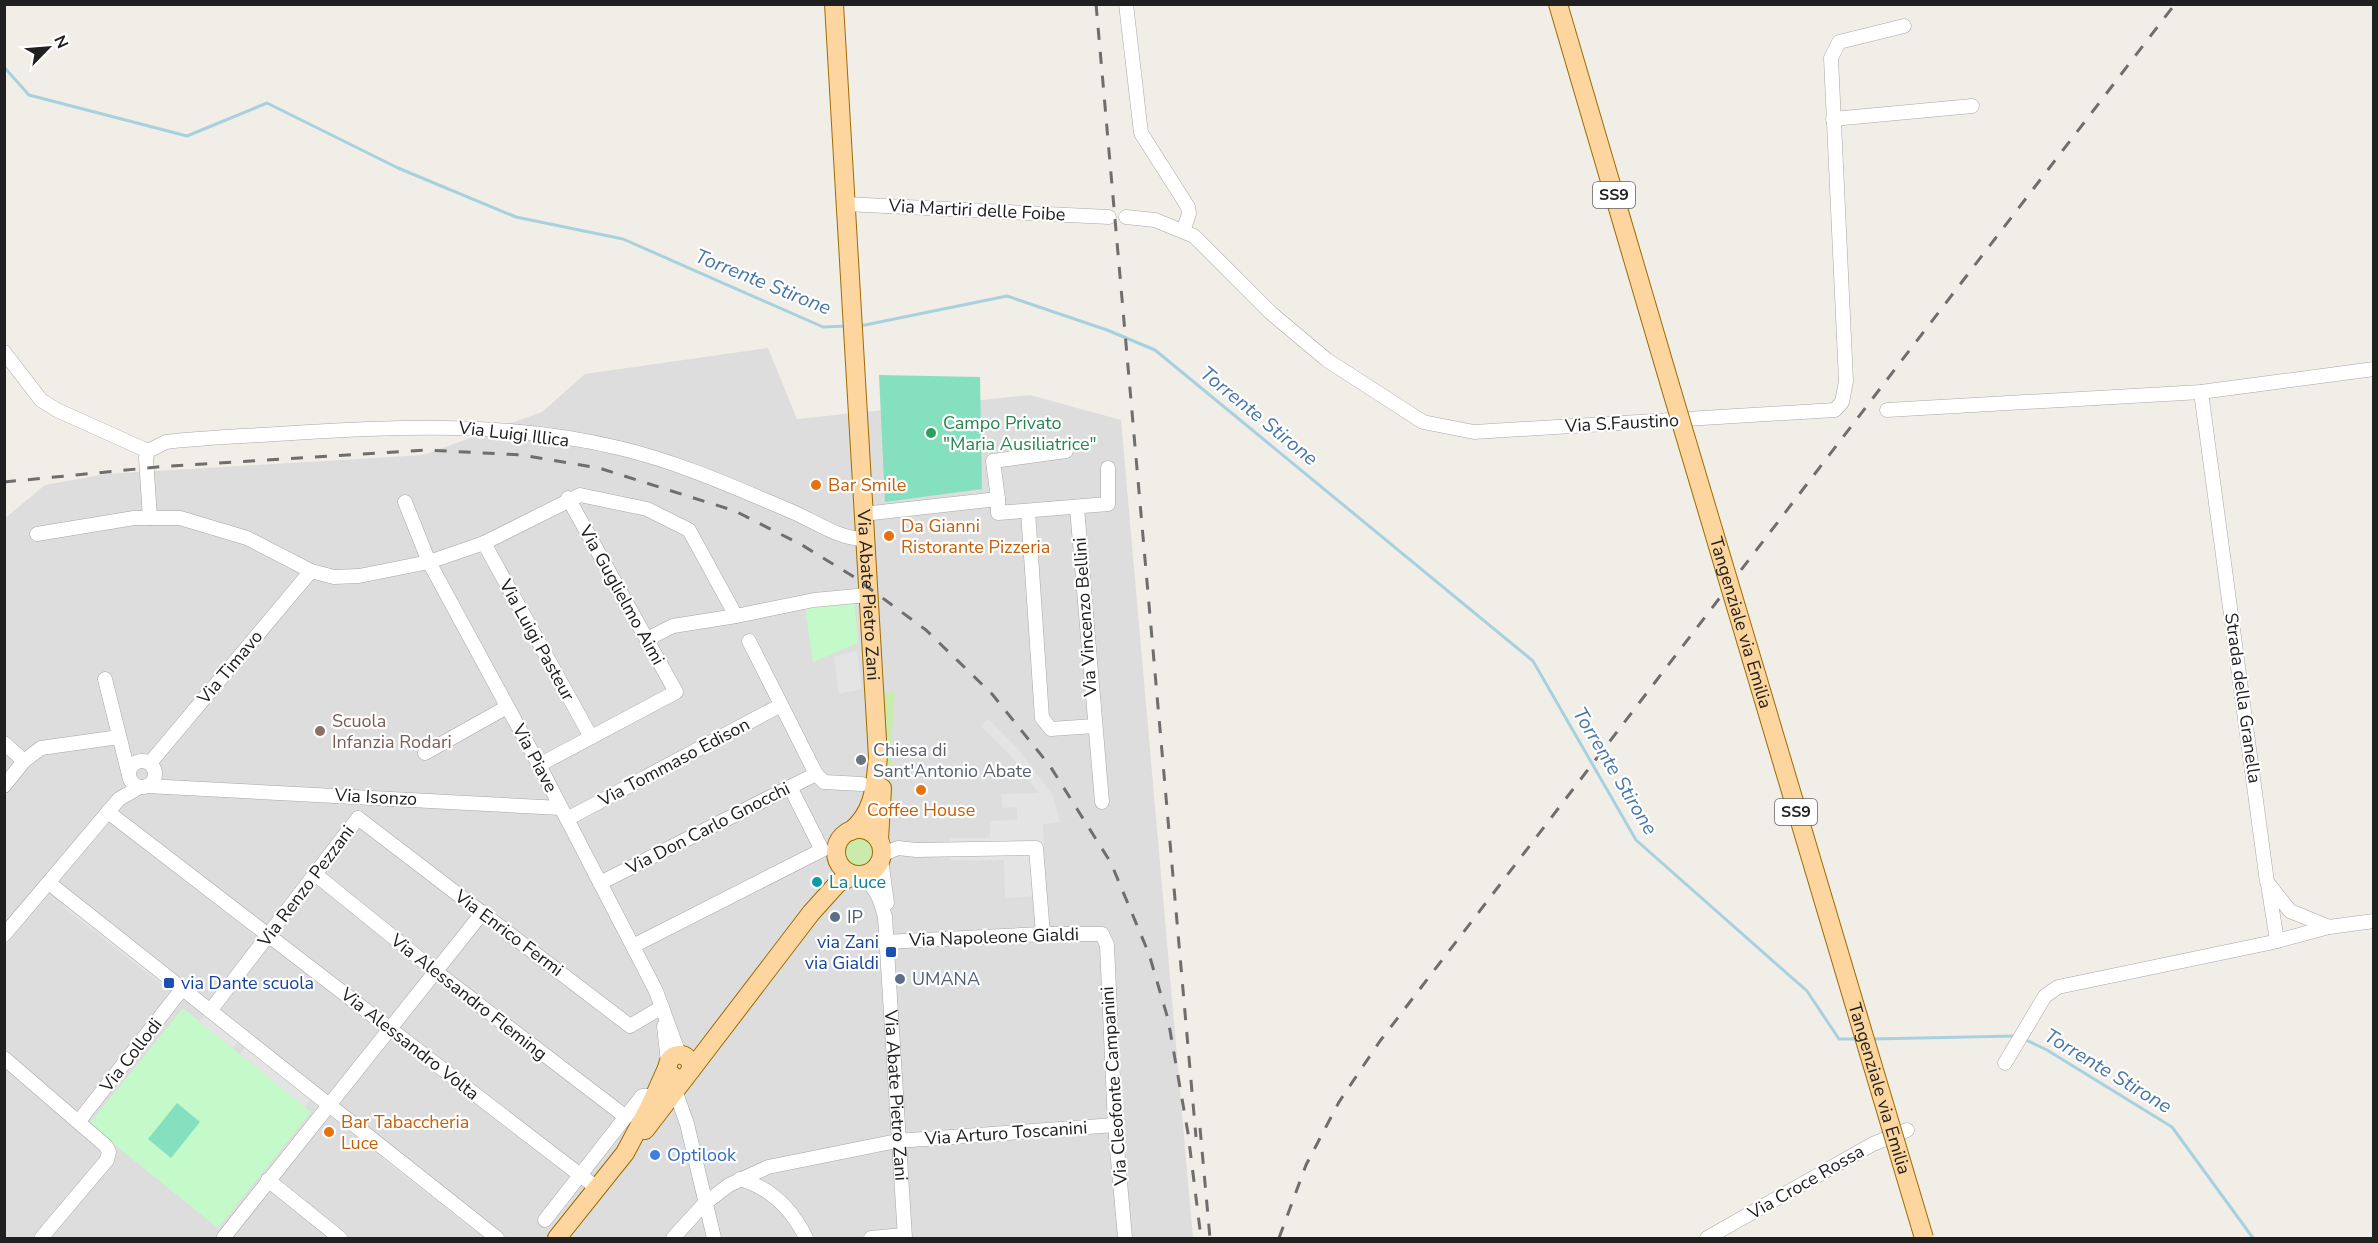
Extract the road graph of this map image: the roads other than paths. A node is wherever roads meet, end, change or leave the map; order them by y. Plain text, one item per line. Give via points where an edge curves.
1 (834, 4) edge
2 (1126, 4) edge
3 (1558, 4) edge
4 (1904, 26) dead end
5 (1972, 106) dead end
6 (1833, 119) junction
7 (845, 204) junction
8 (1109, 217) dead end
9 (1126, 217) dead end
10 (1183, 231) junction
11 (4, 352) edge
12 (2373, 369) edge
13 (2201, 392) junction
14 (1887, 410) dead end
15 (148, 451) junction
16 (1066, 451) dead end
17 (1108, 468) dead end
18 (568, 498) junction
19 (998, 499) junction
20 (405, 502) dead end
21 (1077, 508) junction
22 (1028, 511) junction
23 (863, 514) junction
24 (150, 518) junction
25 (38, 534) dead end
26 (865, 539) junction
27 (484, 543) junction
28 (429, 562) junction
29 (311, 571) junction
30 (868, 595) junction
31 (736, 616) junction
32 (647, 639) junction
33 (749, 640) dead end
34 (105, 679) dead end
35 (781, 705) junction
36 (507, 707) junction
37 (1094, 726) junction
38 (119, 737) junction
39 (591, 737) junction
40 (4, 743) edge
41 (425, 753) dead end
42 (878, 757) junction
43 (24, 761) junction
44 (149, 764) junction
45 (539, 765) junction
46 (128, 773) junction
47 (816, 774) junction
48 (862, 784) dead end
49 (4, 786) edge
50 (144, 787) junction
51 (790, 787) junction
52 (190, 789) junction
53 (119, 799) junction
54 (1102, 802) dead end
55 (108, 812) junction
56 (564, 813) junction
57 (358, 818) joint
58 (851, 831) junction
59 (881, 851) junction
60 (837, 857) junction
61 (315, 874) junction
62 (858, 875) junction
63 (2267, 882) junction
64 (49, 883) junction
65 (600, 883) junction
66 (483, 912) junction
67 (811, 913) junction
68 (885, 916) junction
69 (2373, 921) edge
70 (2329, 927) junction
71 (1042, 934) junction
72 (1102, 934) joint
73 (4, 935) edge
74 (270, 935) junction
75 (2277, 941) junction
76 (885, 942) junction
77 (633, 946) junction
78 (435, 971) junction
79 (183, 989) junction
80 (210, 1011) junction
81 (663, 1011) junction
82 (388, 1028) junction
83 (4, 1058) edge
84 (2005, 1063) dead end
85 (679, 1068) junction
86 (655, 1103) junction
87 (327, 1104) junction
88 (626, 1117) junction
89 (79, 1122) junction
90 (1115, 1125) junction
91 (1907, 1130) dead end
92 (687, 1137) junction
93 (897, 1141) junction
94 (581, 1175) junction
95 (740, 1179) junction
96 (268, 1180) junction
97 (597, 1188) junction
98 (704, 1204) junction
99 (545, 1220) dead end
100 (557, 1236) edge
101 (904, 1237) edge
102 (225, 1238) edge
103 (44, 1239) edge
104 (340, 1239) edge
105 (497, 1239) edge
106 (673, 1239) edge
107 (714, 1239) edge
108 (806, 1239) edge
109 (871, 1239) edge
110 (1125, 1239) edge
111 (1707, 1239) edge
112 (1924, 1239) edge

1 - 7 main road, Via Abate Pietro Zani
2 - 10 street via 1139,127 1188,207
3 - 112 main road, Tangenziale via Emilia / SS9, bridge
4 - 6 street, Via S.Faustino via 1839,42 1831,58
5 - 6 street
6 - 10 street, Via S.Faustino via 1846,381 1842,402 1832,411 1474,432 1424,422 1303,341 1203,242
7 - 8 street, Via Martiri delle Foibe
7 - 23 main road, Via Abate Pietro Zani
9 - 10 street, Via S.Faustino via 1155,220
11 - 15 street via 41,400
12 - 13 street
13 - 14 street
13 - 63 street, Strada della Granella
15 - 24 street
15 - 26 street, Via Luigi Illica via 179,440 367,427 459,426 527,433 617,447 662,459 827,530
16 - 19 street via 993,461
17 - 21 street via 1108,504
18 - 27 street
18 - 31 street via 580,495 647,509 688,530
18 - 32 street, Via Guglielmo Aimi
19 - 22 street via 998,513
19 - 23 street
20 - 28 street, Via Piave
21 - 22 street
21 - 37 street, Via Vincenzo Bellini
22 - 37 street via 1042,718 1051,729
23 - 26 main road, Via Abate Pietro Zani
24 - 25 street
24 - 29 street via 180,518 217,528 247,538
26 - 30 main road, Via Abate Pietro Zani
27 - 28 street
27 - 39 street, Via Luigi Pasteur
28 - 29 street via 359,576 334,577
28 - 36 street, Via Piave
29 - 44 street, Via Timavo
30 - 31 street via 814,600
30 - 42 main road, Via Abate Pietro Zani
31 - 32 street via 673,626
32 - 39 street, Via Guglielmo Aimi via 676,692
33 - 35 street
34 - 38 street
35 - 47 street
35 - 56 street, Via Tommaso Edison
36 - 41 street
36 - 45 street, Via Piave
37 - 54 street, Via Vincenzo Bellini
38 - 43 street via 41,748
38 - 44 street, Via Isonzo
38 - 46 street
39 - 45 street
40 - 43 street
42 - 58 main road, Via Abate Pietro Zani via 874,796 863,821
42 - 59 main road, Via Abate Pietro Zani via 883,780
43 - 49 street
44 - 46 street via 131,765
44 - 50 street via 152,782
44 - 52 street, Via Isonzo
45 - 56 street, Via Piave
46 - 50 street via 132,784
46 - 53 street
47 - 48 street via 824,782
47 - 51 street, Via Don Carlo Gnocchi
50 - 52 street, Via Isonzo
50 - 53 street
51 - 65 street, Via Don Carlo Gnocchi
51 - 77 street via 822,850
52 - 56 street, Via Isonzo via 410,798
53 - 55 street
55 - 64 street
55 - 74 street, Via Alessandro Volta
56 - 65 street, Via Piave
57 - 61 street, Via Renzo Pezzani
57 - 66 street, Via Enrico Fermi
58 - 59 main road via 867,830
58 - 60 main road via 841,839
59 - 62 main road via 874,871
59 - 68 street, Via Abate Pietro Zani
59 - 71 street via 1036,848
60 - 62 main road via 843,869
60 - 67 main road via 828,884
61 - 74 street, Via Renzo Pezzani
61 - 78 street, Via Alessandro Fleming
62 - 67 main road via 838,883
62 - 68 street, Via Abate Pietro Zani via 874,887
63 - 70 street via 2290,911
63 - 75 street, Strada della Granella
64 - 73 street
64 - 79 street
65 - 77 street, Via Piave
66 - 78 street
66 - 81 street, Via Enrico Fermi via 630,1026
67 - 85 main road via 701,1060
68 - 76 street, Via Abate Pietro Zani
69 - 70 street
70 - 75 street
71 - 72 street, Via Napoleone Gialdi
71 - 76 street, Via Napoleone Gialdi
72 - 90 street, Via Cleofonte Campanini via 1107,945
74 - 80 street, Via Renzo Pezzani
74 - 82 street, Via Alessandro Volta
75 - 84 street via 2058,987 2044,996
76 - 93 street, Via Abate Pietro Zani
77 - 81 street, Via Piave
78 - 82 street
78 - 88 street, Via Alessandro Fleming
79 - 80 street
79 - 89 street, Via Collodi
80 - 87 street
81 - 85 street, Via Piave
82 - 87 street
82 - 94 street, Via Alessandro Volta
83 - 89 street
85 - 86 main road
85 - 92 street, Via Piave
86 - 88 street via 642,1096
86 - 92 street via 676,1112
86 - 97 main road
87 - 96 street
87 - 105 street
88 - 94 street
89 - 103 street via 106,1146 107,1160
90 - 93 street, Via Arturo Toscanini
90 - 110 street, Via Cleofonte Campanini
91 - 111 street, Via Croce Rossa via 1873,1144
92 - 98 street
93 - 95 street, Via Arturo Toscanini via 768,1167
93 - 101 street, Via Abate Pietro Zani
94 - 97 street, Via Alessandro Volta
94 - 99 street
95 - 98 street, Via Arturo Toscanini
95 - 108 street via 758,1184 783,1203
96 - 102 street
96 - 104 street
97 - 100 main road
98 - 106 street, Via Arturo Toscanini
98 - 107 street
101 - 109 street

